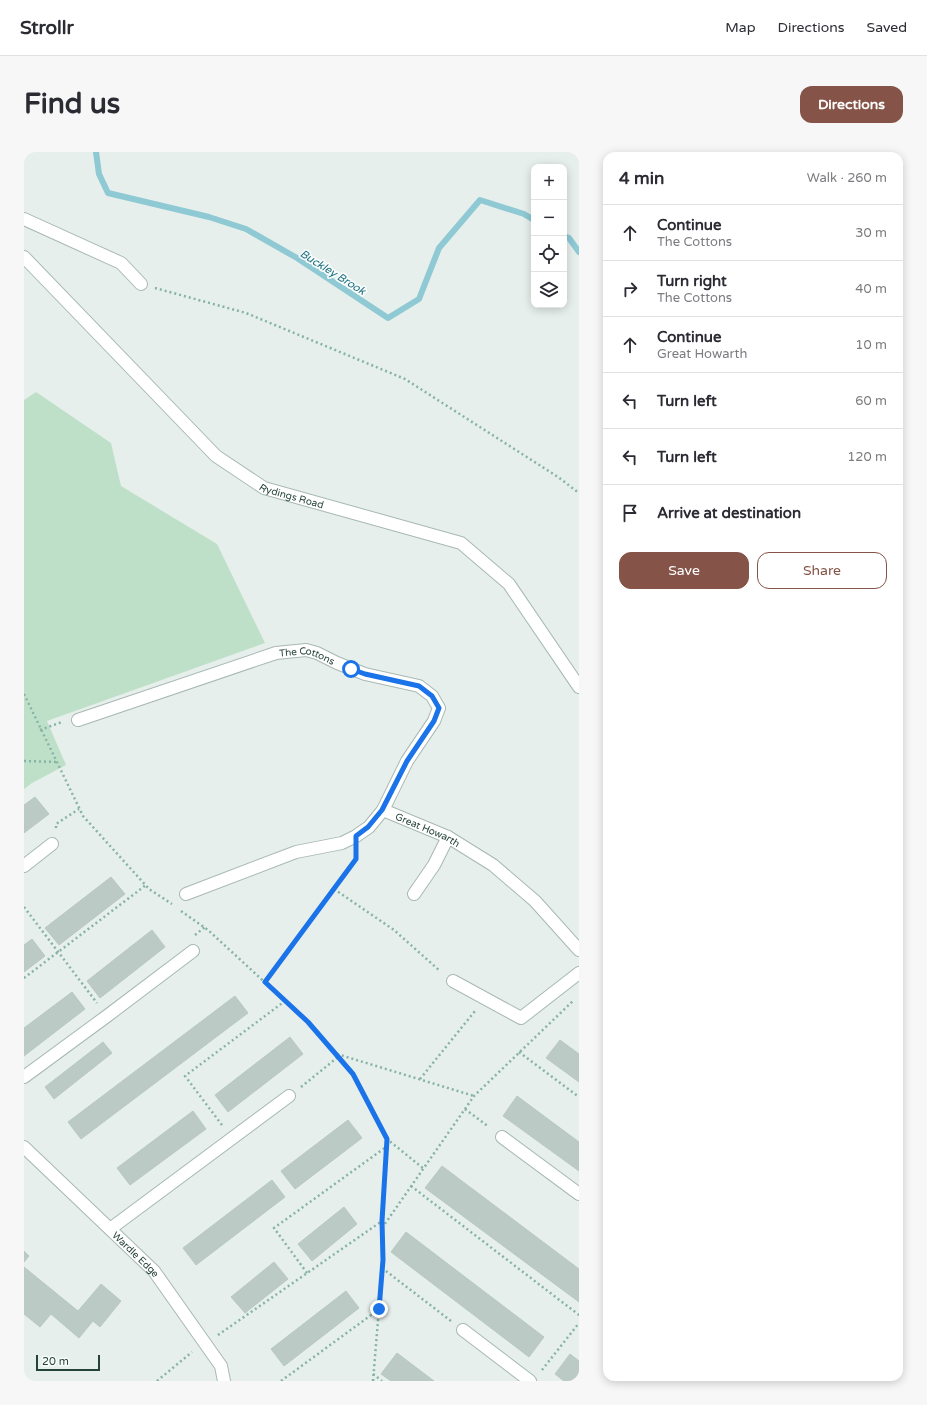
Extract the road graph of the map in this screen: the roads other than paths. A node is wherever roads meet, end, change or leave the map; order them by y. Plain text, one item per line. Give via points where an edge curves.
1 (24, 218) edge
2 (24, 257) edge
3 (141, 284) road end
4 (579, 687) edge
5 (78, 720) road end
6 (382, 810) junction
7 (448, 837) junction
8 (52, 844) road end
9 (24, 866) edge
10 (186, 894) dead end
11 (414, 894) dead end
12 (579, 950) edge
13 (193, 951) dead end
14 (579, 973) edge
15 (453, 981) road end
16 (24, 1077) edge
17 (289, 1096) road end
18 (502, 1137) road end
19 (24, 1147) edge
20 (579, 1194) edge
21 (110, 1229) junction
22 (463, 1330) road end
23 (534, 1378) edge
24 (224, 1381) edge

1 - 3 street via 121,263
2 - 4 street, Rydings Road via 216,456 264,488 461,543 509,584
5 - 6 street, The Cottons via 276,653 299,650 317,653 365,674 419,686 432,696 439,708 434,721 407,761
6 - 7 street, Great Howarth
6 - 10 street via 368,827 342,843 296,852
7 - 11 street via 434,865
7 - 12 street, Great Howarth via 493,865 535,901
8 - 9 street
13 - 16 street
14 - 15 street via 521,1018
17 - 21 street
18 - 20 street
19 - 21 street, Wardle Edge
21 - 24 street, Wardle Edge via 154,1271 220,1366
22 - 23 street

